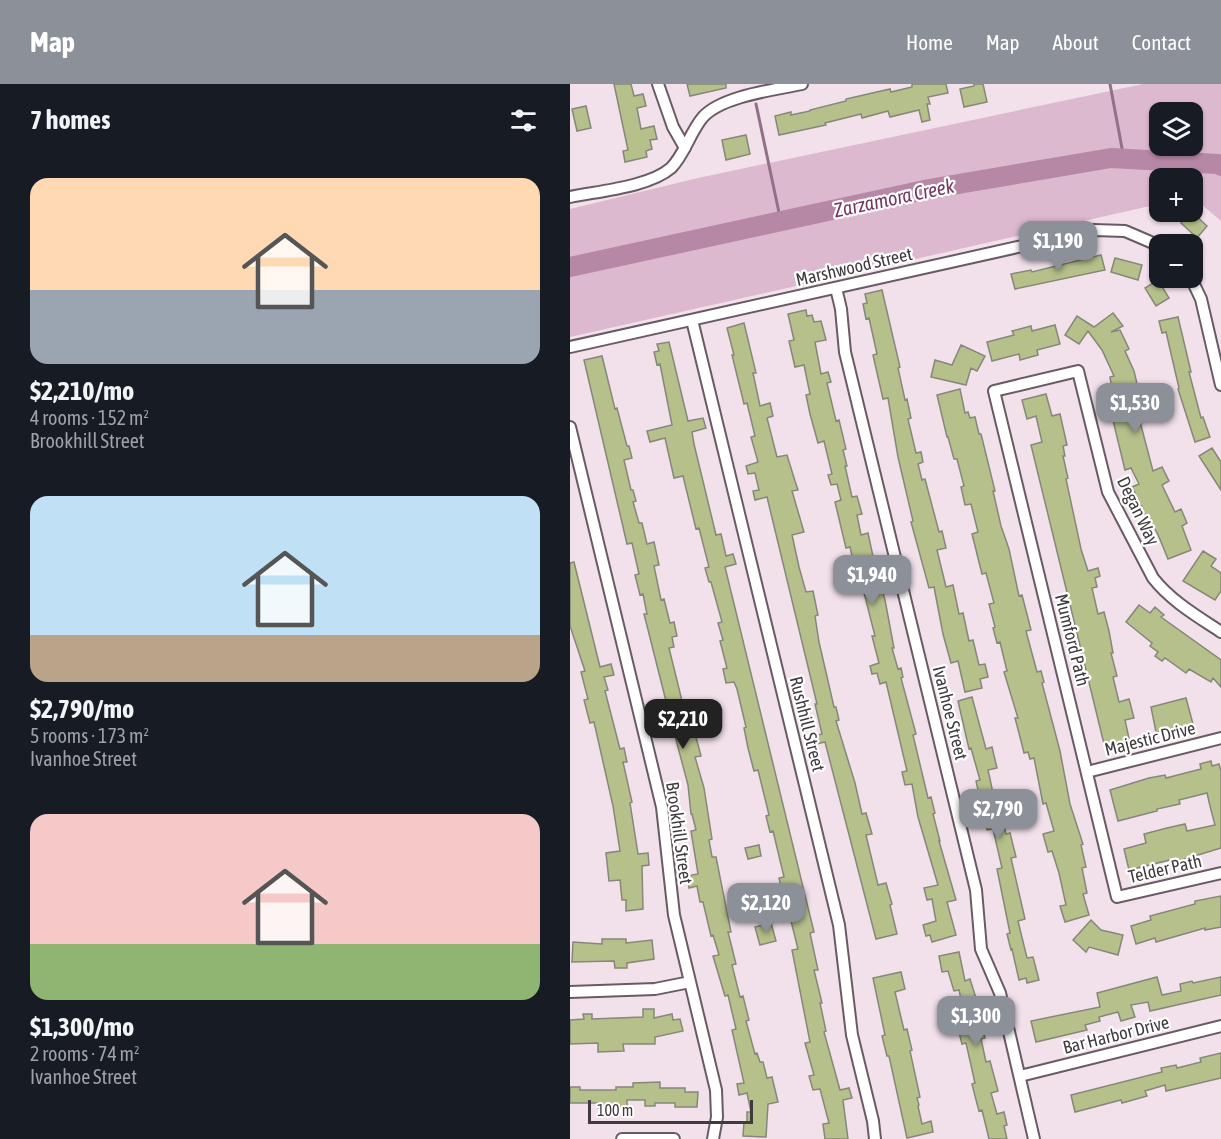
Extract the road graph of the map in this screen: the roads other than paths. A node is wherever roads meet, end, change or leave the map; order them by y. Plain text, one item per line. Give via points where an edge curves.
1 (658, 84) edge
2 (802, 84) edge
3 (685, 148) junction
4 (570, 197) edge
5 (1149, 240) edge
6 (836, 288) junction
7 (1196, 288) edge
8 (692, 320) junction
9 (570, 347) edge
10 (1221, 385) edge
11 (994, 391) joint
12 (570, 427) edge
13 (1221, 632) edge
14 (1221, 738) edge
15 (1087, 771) junction
16 (1221, 873) edge
17 (1117, 897) joint
18 (690, 982) junction
19 (570, 992) edge
20 (1221, 1026) edge
21 (1020, 1076) junction
22 (622, 1139) edge
23 (674, 1139) edge
24 (712, 1139) edge
25 (875, 1139) edge
26 (1034, 1139) edge

1 - 3 street
2 - 3 street via 716,107 703,117
3 - 4 street via 671,167 657,176
5 - 6 street, Marshwood Street via 1125,231 1094,230
6 - 8 street, Marshwood Street
6 - 21 street, Ivanhoe Street via 848,363 976,890 981,949 1000,993
7 - 10 street
8 - 9 street, Marshwood Street
8 - 25 street, Rushhill Street via 839,925 852,1035
11 - 13 street, Degan Way via 1078,371 1108,492 1153,578 1178,603
11 - 15 street, Mumford Path
12 - 18 street, Brookhill Street via 662,807 670,889
14 - 15 street, Majestic Drive
15 - 17 street, Mumford Path
16 - 17 street, Telder Path
18 - 19 street via 655,989
18 - 24 street, Brookhill Street via 716,1090 717,1117
20 - 21 street, Bar Harbor Drive
21 - 26 street, Ivanhoe Street
22 - 23 street

